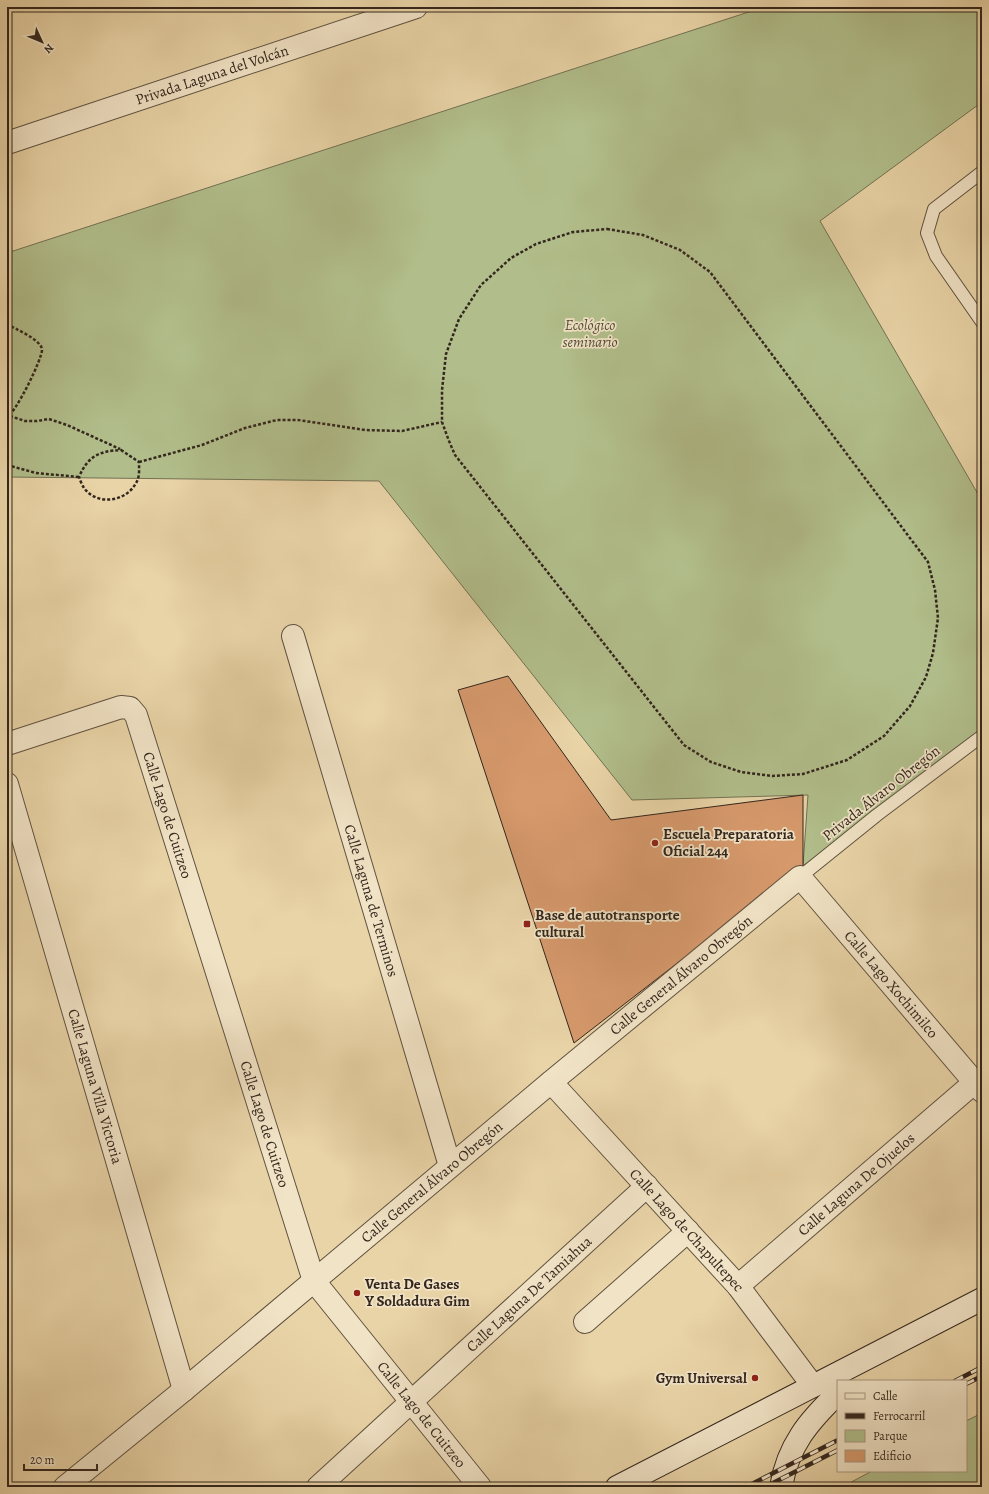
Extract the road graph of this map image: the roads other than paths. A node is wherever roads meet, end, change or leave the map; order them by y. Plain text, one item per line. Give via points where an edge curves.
1 (416, 7) edge
2 (358, 16) edge
3 (7, 143) edge
4 (982, 172) edge
5 (982, 322) edge
6 (293, 636) dead end
7 (982, 736) edge
8 (7, 744) edge
9 (7, 784) edge
10 (800, 878) junction
11 (551, 1082) junction
12 (978, 1086) edge
13 (450, 1166) junction
14 (647, 1186) junction
15 (688, 1231) junction
16 (314, 1281) junction
17 (738, 1286) junction
18 (982, 1300) edge
19 (585, 1322) dead end
20 (879, 1352) junction
21 (851, 1380) edge
22 (814, 1386) junction
23 (184, 1390) junction
24 (837, 1394) edge
25 (412, 1402) junction
26 (67, 1487) edge
27 (318, 1487) edge
28 (480, 1487) edge
29 (617, 1487) edge
30 (781, 1487) edge

1 - 2 street, Privada Laguna del Volcán
2 - 3 street, Privada Laguna del Volcán
4 - 5 lane via 934,208 927,233 936,256
6 - 13 street, Calle Laguna de Terminos
7 - 10 lane, Privada Álvaro Obregón via 877,815
8 - 16 street, Calle Lago de Cuitzeo via 121,707 130,708 136,715
9 - 23 street, Calle Laguna Villa Victoria
10 - 11 street, Calle General Álvaro Obregón
10 - 12 street, Calle Lago Xochimilco
11 - 13 street, Calle General Álvaro Obregón
11 - 14 street, Calle Lago de Chapultepec
12 - 17 street, Calle Laguna De Ojuelos
13 - 16 street, Calle General Álvaro Obregón
14 - 15 street, Calle Lago de Chapultepec
14 - 25 street, Calle Laguna De Tamiahua
15 - 17 street, Calle Lago de Chapultepec
15 - 19 street
16 - 23 street, Calle General Álvaro Obregón
16 - 25 street, Calle Lago de Cuitzeo
17 - 22 street, Calle Lago de Chapultepec
18 - 20 street
20 - 21 street
20 - 22 street
22 - 29 street
23 - 26 street, Calle General Álvaro Obregón
24 - 30 street via 811,1420 799,1438 789,1457
25 - 27 street, Calle Laguna De Tamiahua
25 - 28 street, Calle Lago de Cuitzeo

